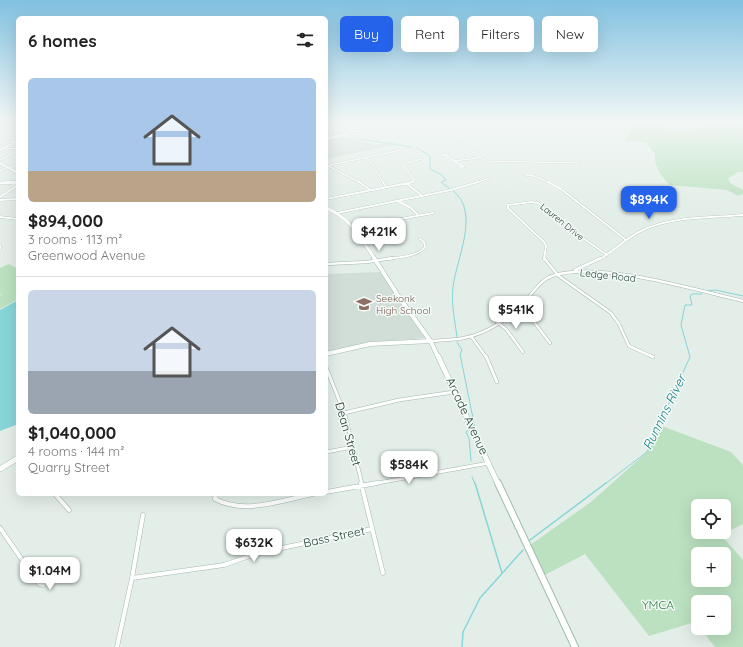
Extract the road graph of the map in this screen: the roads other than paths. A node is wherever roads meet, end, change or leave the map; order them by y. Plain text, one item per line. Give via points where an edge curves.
1 (13, 153) edge
2 (387, 153) edge
3 (474, 153) edge
4 (446, 156) dead end
5 (365, 158) junction
6 (478, 158) junction
7 (422, 159) dead end
8 (453, 161) junction
9 (0, 162) edge
10 (580, 163) dead end
11 (16, 165) edge
12 (328, 165) edge
13 (328, 166) edge
14 (459, 166) dead end
15 (9, 168) junction
16 (0, 171) edge
17 (16, 172) edge
18 (533, 176) dead end
19 (489, 178) dead end
20 (16, 182) edge
21 (0, 183) edge
22 (406, 183) junction
23 (16, 187) edge
24 (386, 187) junction
25 (370, 190) junction
26 (421, 196) junction
27 (0, 199) edge
28 (328, 199) edge
29 (16, 200) edge
30 (397, 200) junction
31 (328, 209) edge
32 (336, 213) junction
33 (433, 213) dead end
34 (418, 215) junction
35 (743, 215) edge
36 (0, 217) edge
37 (16, 218) edge
38 (387, 219) dead end
39 (420, 239) dead end
40 (626, 240) junction
41 (607, 255) junction
42 (376, 260) junction
43 (328, 264) edge
44 (586, 267) junction
45 (570, 272) junction
46 (591, 272) junction
47 (556, 274) junction
48 (743, 301) edge
49 (520, 306) junction
50 (497, 322) junction
51 (471, 336) junction
52 (431, 341) junction
53 (550, 343) dead end
54 (523, 352) dead end
55 (328, 354) edge
56 (653, 357) dead end
57 (328, 372) edge
58 (497, 382) dead end
59 (455, 392) junction
60 (344, 413) junction
61 (354, 447) junction
62 (328, 452) edge
63 (16, 459) edge
64 (489, 463) junction
65 (0, 469) edge
66 (362, 485) junction
67 (328, 492) edge
68 (57, 496) edge
69 (216, 496) edge
70 (302, 496) edge
71 (69, 510) dead end
72 (143, 515) dead end
73 (0, 528) edge
74 (372, 529) junction
75 (383, 573) dead end
76 (34, 577) junction
77 (132, 578) junction
78 (118, 647) edge
79 (575, 647) edge

1 - 9 street
2 - 5 street
3 - 6 street
4 - 8 street
5 - 12 street
5 - 24 street via 373,164
6 - 8 street
6 - 10 street via 498,162
7 - 22 street via 403,164 414,181
8 - 14 street
9 - 15 main road
11 - 15 street
13 - 25 street via 362,183
15 - 16 street
15 - 17 main road
18 - 40 street via 561,189
19 - 26 street
20 - 21 main road
22 - 24 street
22 - 26 street
23 - 27 street
24 - 25 street
25 - 28 street
26 - 30 street
27 - 29 street
30 - 32 street
30 - 34 street
31 - 32 main road, Arcade Avenue
32 - 42 main road, Arcade Avenue via 349,222
33 - 34 street
34 - 38 street via 395,220
35 - 40 street via 658,224
36 - 37 street
39 - 42 street via 425,247 422,251
40 - 41 street
41 - 44 street
41 - 47 street, Lauren Drive via 539,204 531,202 508,205 508,208 544,242 544,259
42 - 43 street
42 - 52 main road, Arcade Avenue via 399,298
44 - 45 street
44 - 46 street
45 - 46 street, Ledge Road
45 - 47 street, Ledge Road
46 - 48 street, Ledge Road via 633,277
47 - 49 street, Ledge Road via 546,280
47 - 56 street via 611,313 629,346
49 - 50 street, Ledge Road
49 - 53 street
50 - 51 street, Ledge Road
50 - 54 street via 506,329
51 - 52 street, Ledge Road
51 - 58 street via 495,373
52 - 55 main road, Ledge Road via 370,344
52 - 59 main road, Arcade Avenue
57 - 60 street, Dean Street
59 - 60 street via 399,400
59 - 64 main road, Arcade Avenue
60 - 61 street, Dean Street
61 - 62 street
61 - 66 street, Dean Street
63 - 65 main road
64 - 66 street
64 - 79 main road, Arcade Avenue
66 - 67 street
66 - 74 street, Dean Street
68 - 71 street
69 - 70 street via 215,499 219,502 244,506
72 - 77 street
73 - 76 street
74 - 75 street, Dean Street
74 - 77 street, Bass Street via 258,553 224,565
76 - 76 street via 43,586 53,575 50,570
77 - 78 street

